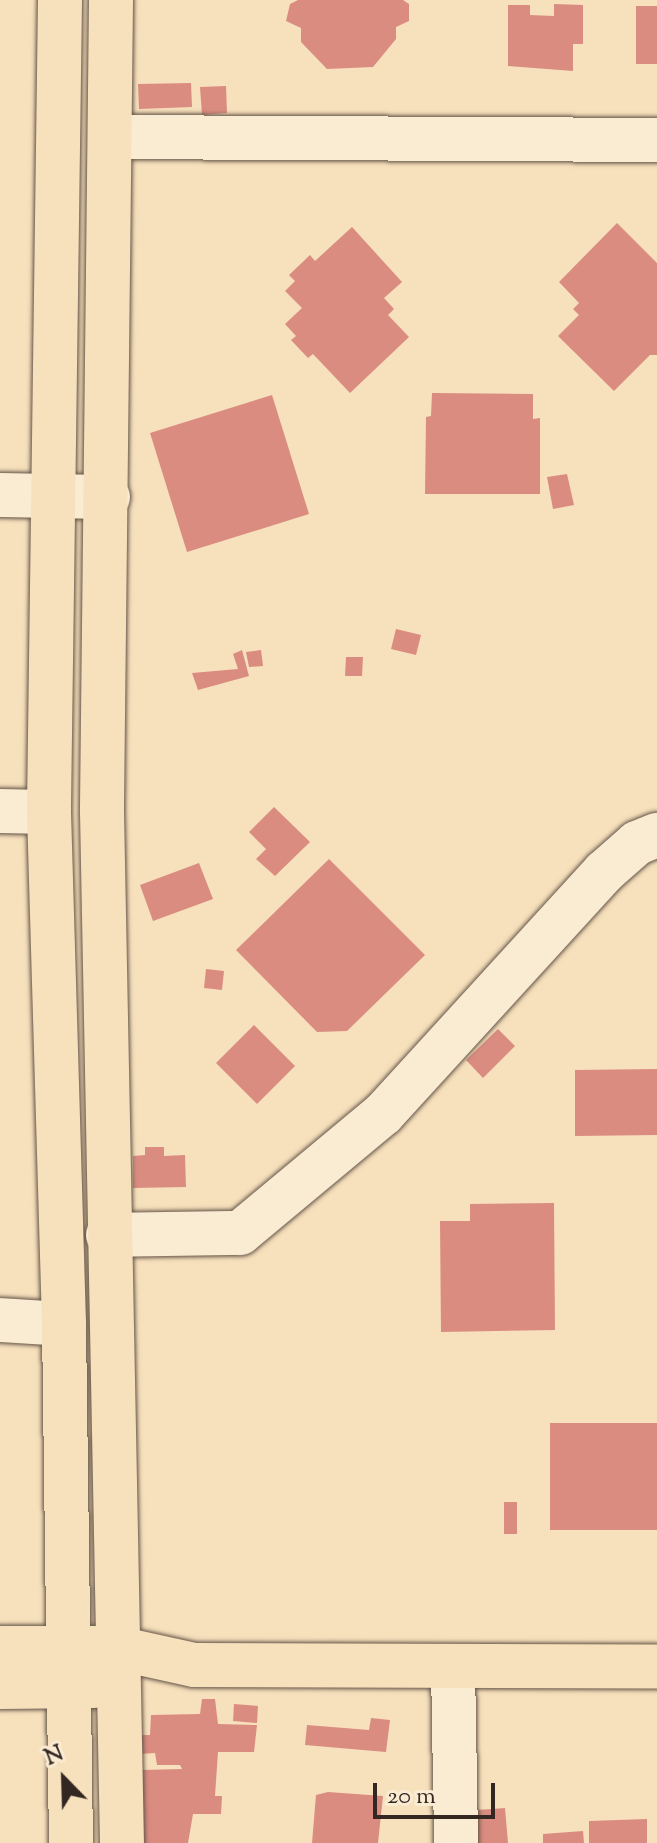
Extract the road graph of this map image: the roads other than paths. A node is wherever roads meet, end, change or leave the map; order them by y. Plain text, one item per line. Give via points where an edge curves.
1 (60, 0) edge
2 (111, 0) edge
3 (110, 137) junction
4 (657, 140) edge
5 (0, 495) edge
6 (53, 496) junction
7 (108, 497) junction
8 (0, 811) edge
9 (49, 812) junction
10 (657, 835) edge
11 (108, 1235) junction
12 (0, 1320) edge
13 (64, 1324) junction
14 (0, 1648) edge
15 (118, 1666) junction
16 (453, 1666) junction
17 (657, 1667) edge
18 (67, 1668) junction
19 (0, 1687) edge
20 (71, 1843) edge
21 (122, 1843) edge
22 (456, 1843) edge

1 - 6 main road
2 - 3 main road
3 - 4 street
3 - 7 main road
5 - 6 street
6 - 7 street
6 - 9 main road
7 - 11 main road via 102,812
8 - 9 street
9 - 13 main road
10 - 11 street via 637,843 604,872 383,1114 240,1233
11 - 15 main road
12 - 13 street
13 - 18 main road
14 - 18 main road
15 - 16 main road
15 - 18 main road
15 - 21 main road
16 - 17 main road
16 - 22 street
18 - 19 main road
18 - 20 main road

